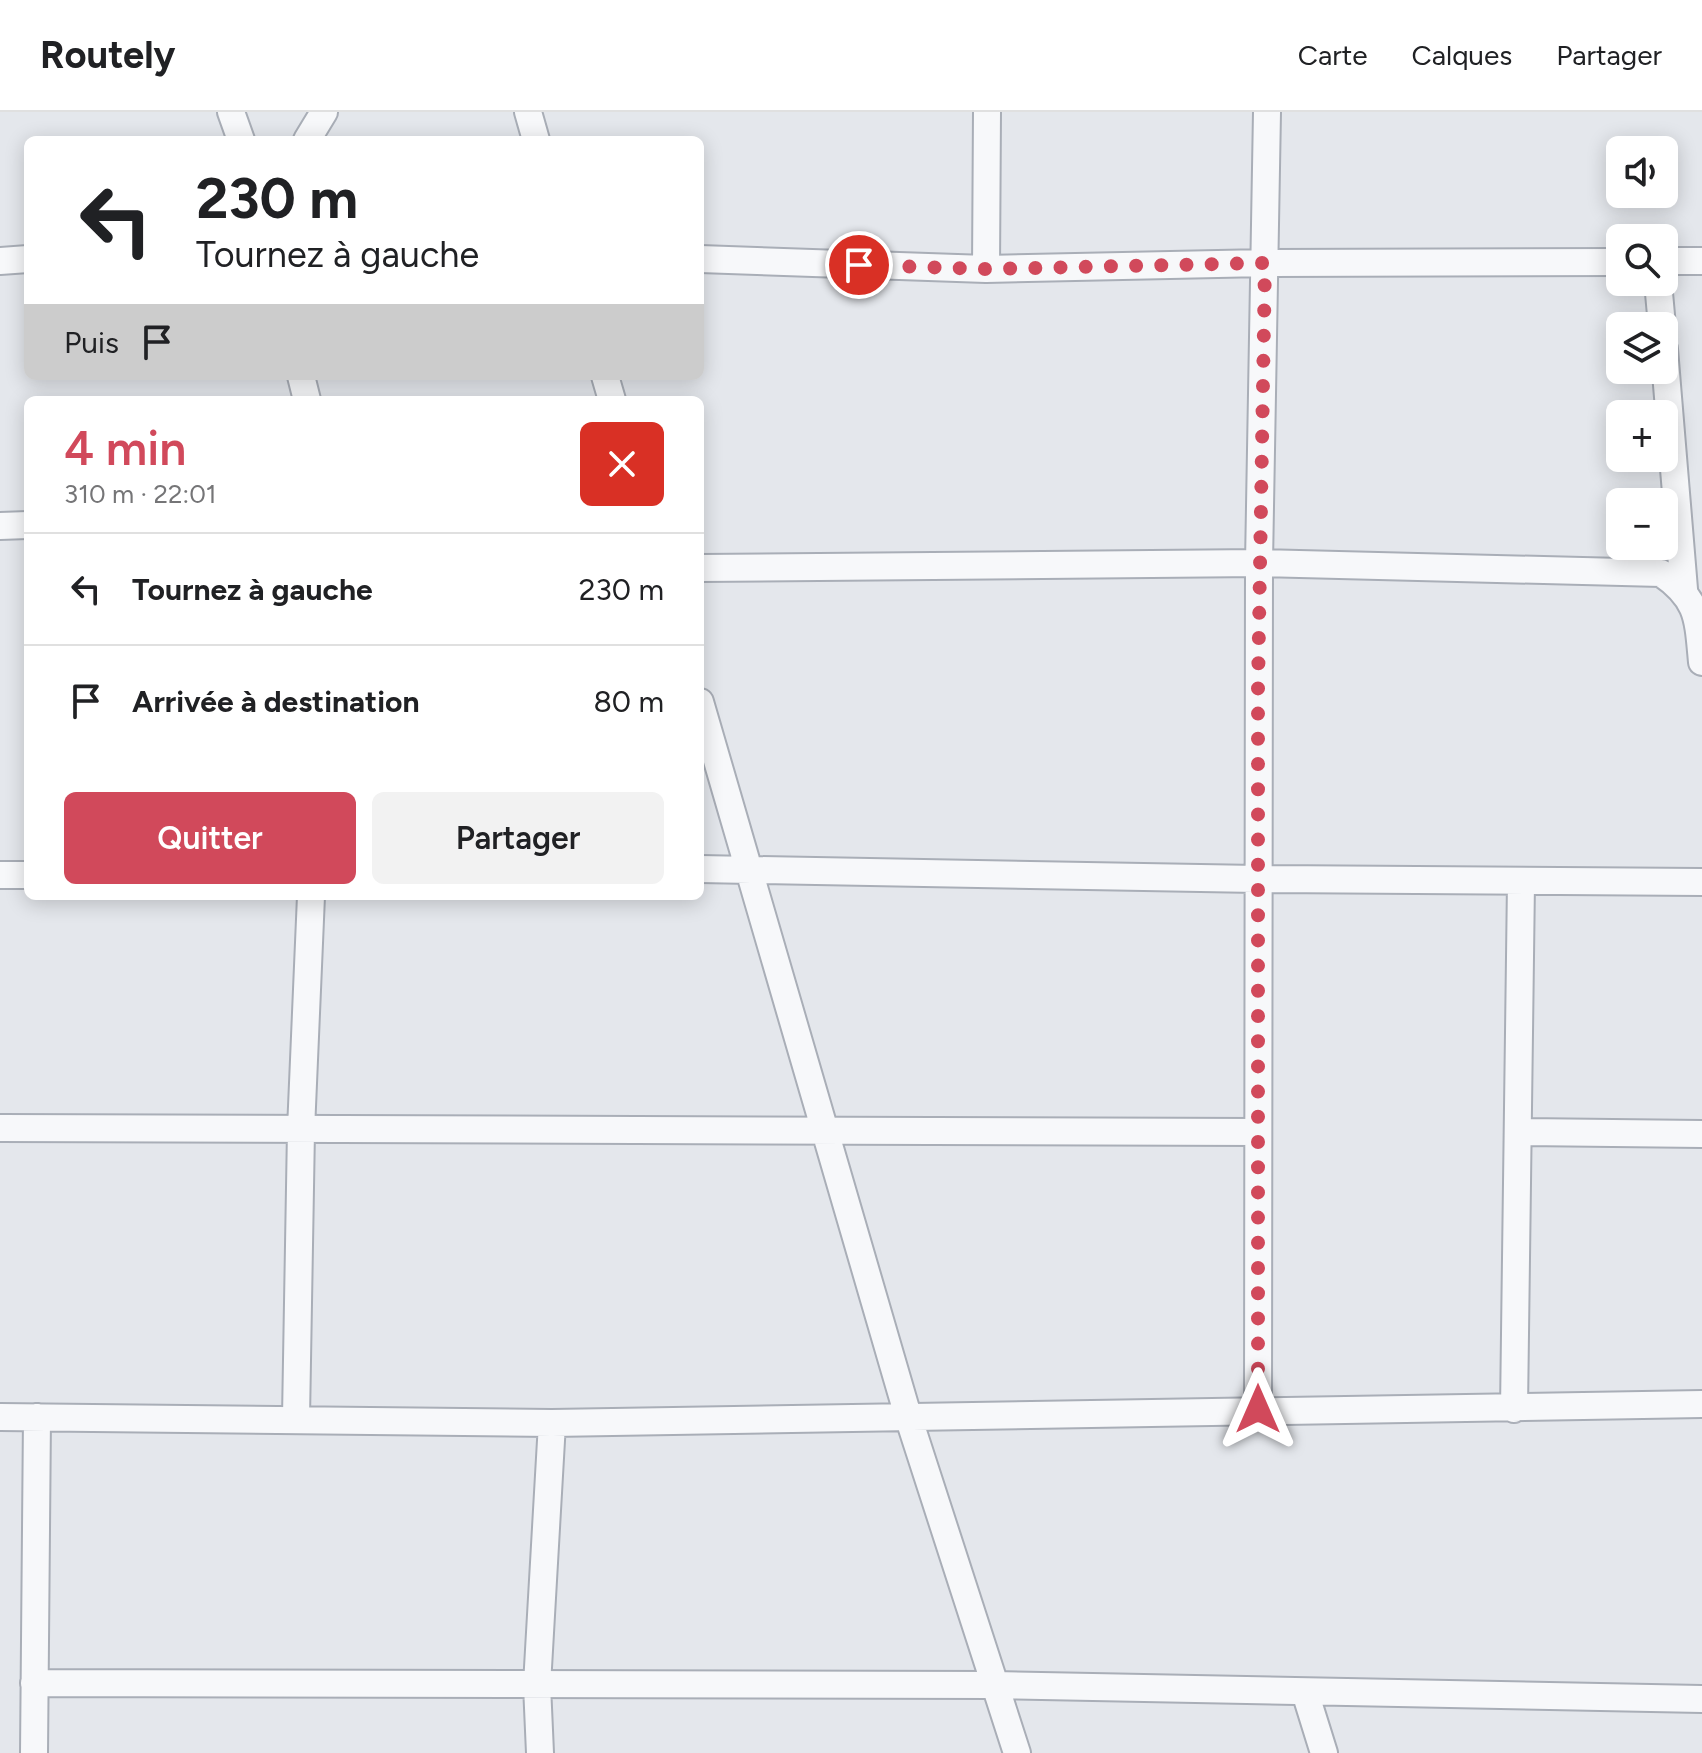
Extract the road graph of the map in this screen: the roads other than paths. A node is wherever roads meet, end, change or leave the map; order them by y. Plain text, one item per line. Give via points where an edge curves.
1 (231, 112) edge
2 (324, 112) edge
3 (528, 112) edge
4 (987, 112) edge
5 (1267, 112) edge
6 (240, 136) edge
7 (309, 136) edge
8 (535, 136) edge
9 (24, 259) edge
10 (704, 259) edge
11 (0, 261) edge
12 (1678, 261) edge
13 (1702, 261) edge
14 (1606, 262) edge
15 (1265, 263) junction
16 (986, 269) junction
17 (1667, 384) edge
18 (24, 525) edge
19 (0, 526) edge
20 (1259, 563) junction
21 (704, 568) edge
22 (1684, 589) junction
23 (1702, 662) edge
24 (704, 716) edge
25 (704, 869) edge
26 (749, 869) junction
27 (0, 875) edge
28 (24, 875) edge
29 (1257, 879) junction
30 (1521, 882) junction
31 (1702, 882) edge
32 (311, 900) edge
33 (0, 1128) edge
34 (824, 1129) junction
35 (301, 1130) junction
36 (1258, 1132) junction
37 (1518, 1132) junction
38 (1702, 1134) edge
39 (1702, 1404) edge
40 (1258, 1409) junction
41 (1514, 1409) junction
42 (908, 1416) junction
43 (0, 1417) edge
44 (37, 1417) junction
45 (296, 1418) junction
46 (552, 1423) junction
47 (34, 1683) junction
48 (537, 1685) junction
49 (995, 1685) junction
50 (1305, 1692) junction
51 (1702, 1699) edge
52 (34, 1753) edge
53 (540, 1753) edge
54 (1017, 1753) edge
55 (1324, 1753) edge

1 - 6 street
2 - 7 street
3 - 8 street
4 - 16 street
5 - 15 street
9 - 11 street
10 - 16 street
12 - 13 street
14 - 15 street
15 - 16 street
15 - 20 street
17 - 22 street
18 - 19 street
20 - 21 street
20 - 22 street via 1661,573
20 - 29 street
22 - 23 street via 1697,614
24 - 26 street
25 - 26 street
26 - 29 street
26 - 34 street
27 - 28 street
29 - 30 street
29 - 36 street
30 - 31 street
30 - 37 street
32 - 35 street
33 - 35 street
34 - 35 street
34 - 36 street
34 - 42 street
35 - 45 street
36 - 40 street
37 - 38 street
37 - 41 street
39 - 41 street
40 - 41 street
40 - 42 street
42 - 46 street
42 - 49 street
43 - 44 street
44 - 45 street
44 - 47 street
45 - 46 street
46 - 48 street
47 - 48 street
47 - 52 street
48 - 49 street
48 - 53 street
49 - 50 street
49 - 54 street
50 - 51 street
50 - 55 street

